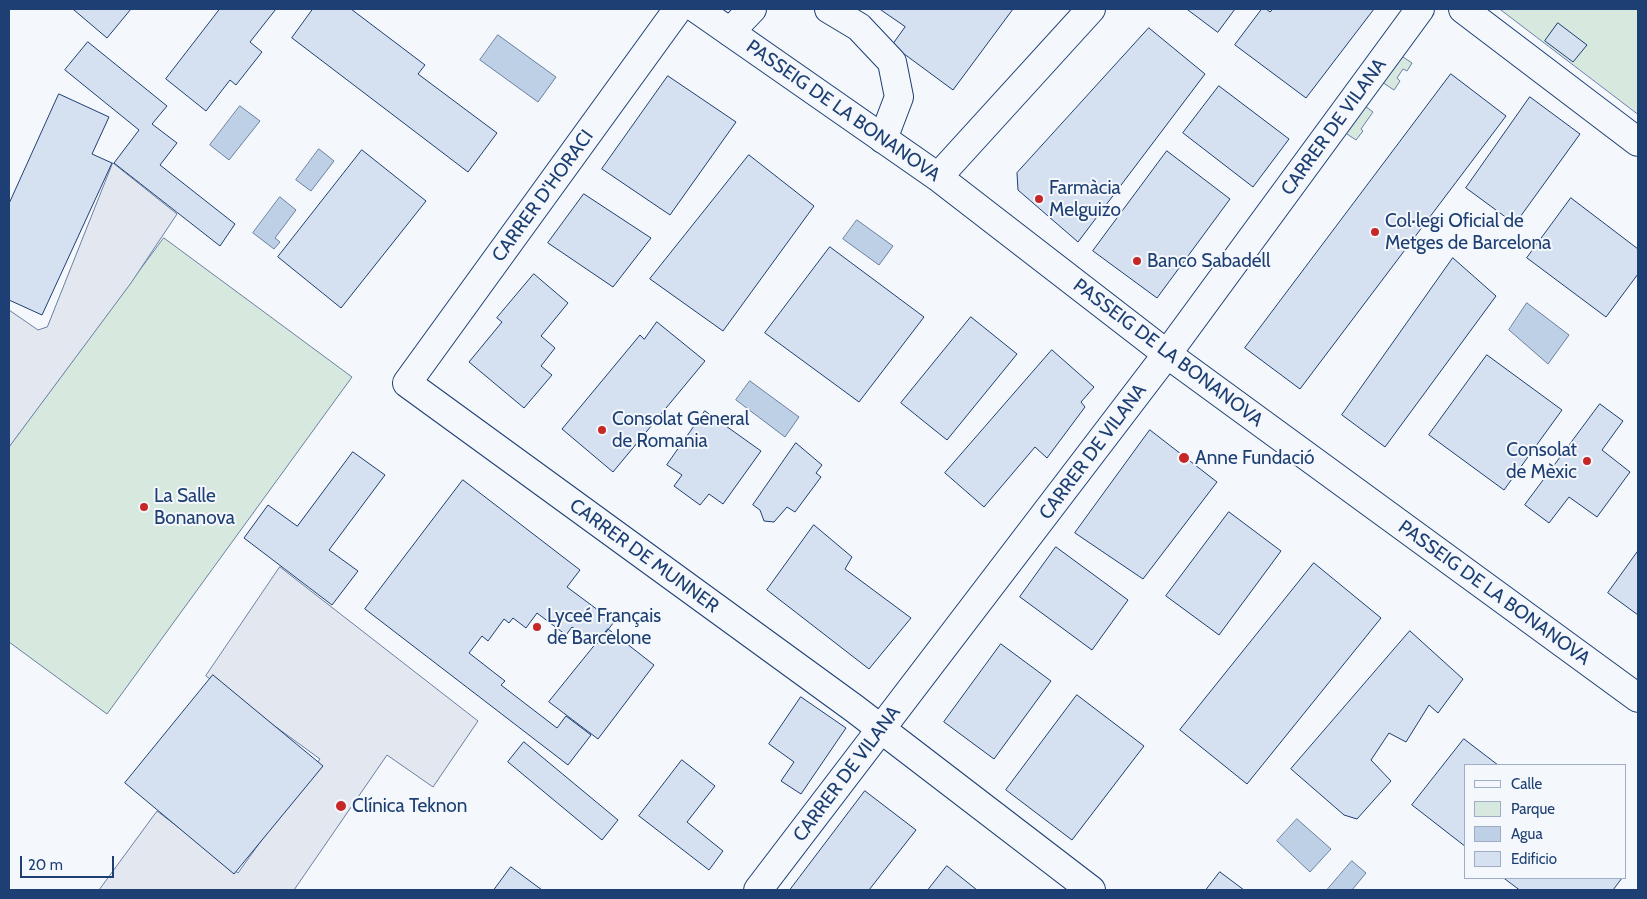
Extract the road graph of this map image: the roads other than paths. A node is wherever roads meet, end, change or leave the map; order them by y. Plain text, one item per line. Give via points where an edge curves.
1 (678, 9) edge
2 (697, 9) edge
3 (752, 9) edge
4 (829, 9) edge
5 (1091, 9) edge
6 (1420, 9) edge
7 (1463, 9) edge
8 (730, 32) junction
9 (883, 139) junction
10 (1638, 142) edge
11 (938, 177) junction
12 (1167, 354) junction
13 (407, 383) joint
14 (1638, 698) edge
15 (880, 729) junction
16 (758, 890) edge
17 (1091, 890) edge

1 - 13 street, CARRER D'HORACI
2 - 8 street, PASSEIG DE LA BONANOVA
3 - 8 street
4 - 9 street via 859,26 892,62 899,97
5 - 11 street
6 - 12 street, CARRER DE VILANA
7 - 10 street
8 - 9 street, PASSEIG DE LA BONANOVA
9 - 11 street, PASSEIG DE LA BONANOVA
11 - 12 street, PASSEIG DE LA BONANOVA
12 - 14 street, PASSEIG DE LA BONANOVA
12 - 15 street, CARRER DE VILANA
13 - 15 street, CARRER DE MUNNER
15 - 16 street, CARRER DE VILANA
15 - 17 street, CARRER DE MUNNER

